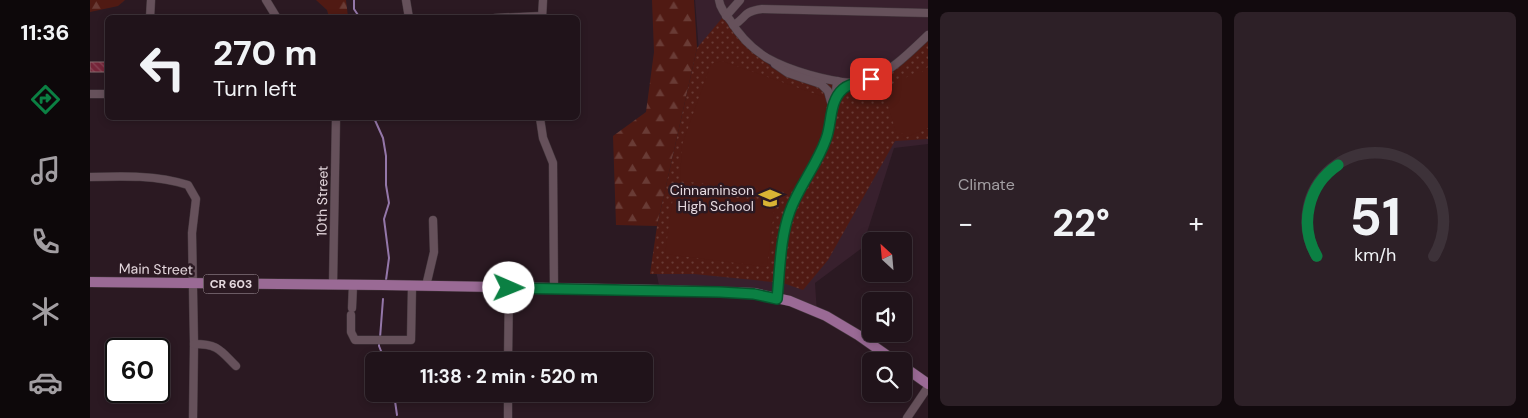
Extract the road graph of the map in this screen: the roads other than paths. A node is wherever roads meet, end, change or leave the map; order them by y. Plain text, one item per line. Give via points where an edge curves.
1 (151, 0) edge
2 (266, 0) edge
3 (406, 0) edge
4 (543, 0) edge
5 (719, 0) edge
6 (740, 0) edge
7 (928, 13) edge
8 (150, 15) edge
9 (275, 15) edge
10 (408, 15) edge
11 (542, 15) edge
12 (726, 16) junction
13 (733, 25) junction
14 (928, 35) edge
15 (768, 58) junction
16 (834, 81) junction
17 (851, 84) junction
18 (90, 94) edge
19 (105, 94) edge
20 (834, 103) junction
21 (336, 120) edge
22 (540, 120) edge
23 (90, 177) edge
24 (433, 220) dead end
25 (90, 282) edge
26 (193, 283) junction
27 (333, 285) junction
28 (353, 285) junction
29 (412, 286) junction
30 (426, 286) junction
31 (509, 288) junction
32 (554, 288) junction
33 (777, 299) junction
34 (194, 344) junction
35 (508, 352) edge
36 (881, 352) edge
37 (236, 366) dead end
38 (912, 373) edge
39 (928, 385) edge
40 (508, 402) edge
41 (192, 418) edge
42 (199, 418) edge
43 (508, 418) edge
44 (906, 418) edge

1 - 8 street
2 - 9 street
3 - 10 street
4 - 11 street
5 - 12 street
6 - 12 street
7 - 13 street via 762,9 748,12
12 - 13 street
13 - 15 street via 750,45
14 - 17 street via 877,77
15 - 16 street
15 - 20 street via 783,71 821,84
16 - 17 street
16 - 20 street
17 - 20 street via 842,89
18 - 19 street
20 - 33 street via 824,146 788,217
21 - 27 street, 10th Street
22 - 32 street via 543,138 554,163
23 - 26 street via 169,179 188,184 196,199 192,233
24 - 30 street via 434,252
25 - 26 main road, Main Street / CR 603
26 - 27 main road, Main Street / CR 603
26 - 34 street
27 - 28 main road, Main Street / CR 603
28 - 29 main road, Main Street / CR 603
28 - 29 street via 351,332 356,340 411,340
29 - 30 main road, CR 603
30 - 31 main road, CR 603
31 - 32 main road, CR 603
31 - 35 street
32 - 33 main road, CR 603 via 747,293
33 - 36 main road, CR 603 via 826,316
34 - 37 street via 218,348
34 - 41 street
38 - 39 main road
39 - 44 street
40 - 43 street
41 - 42 street

